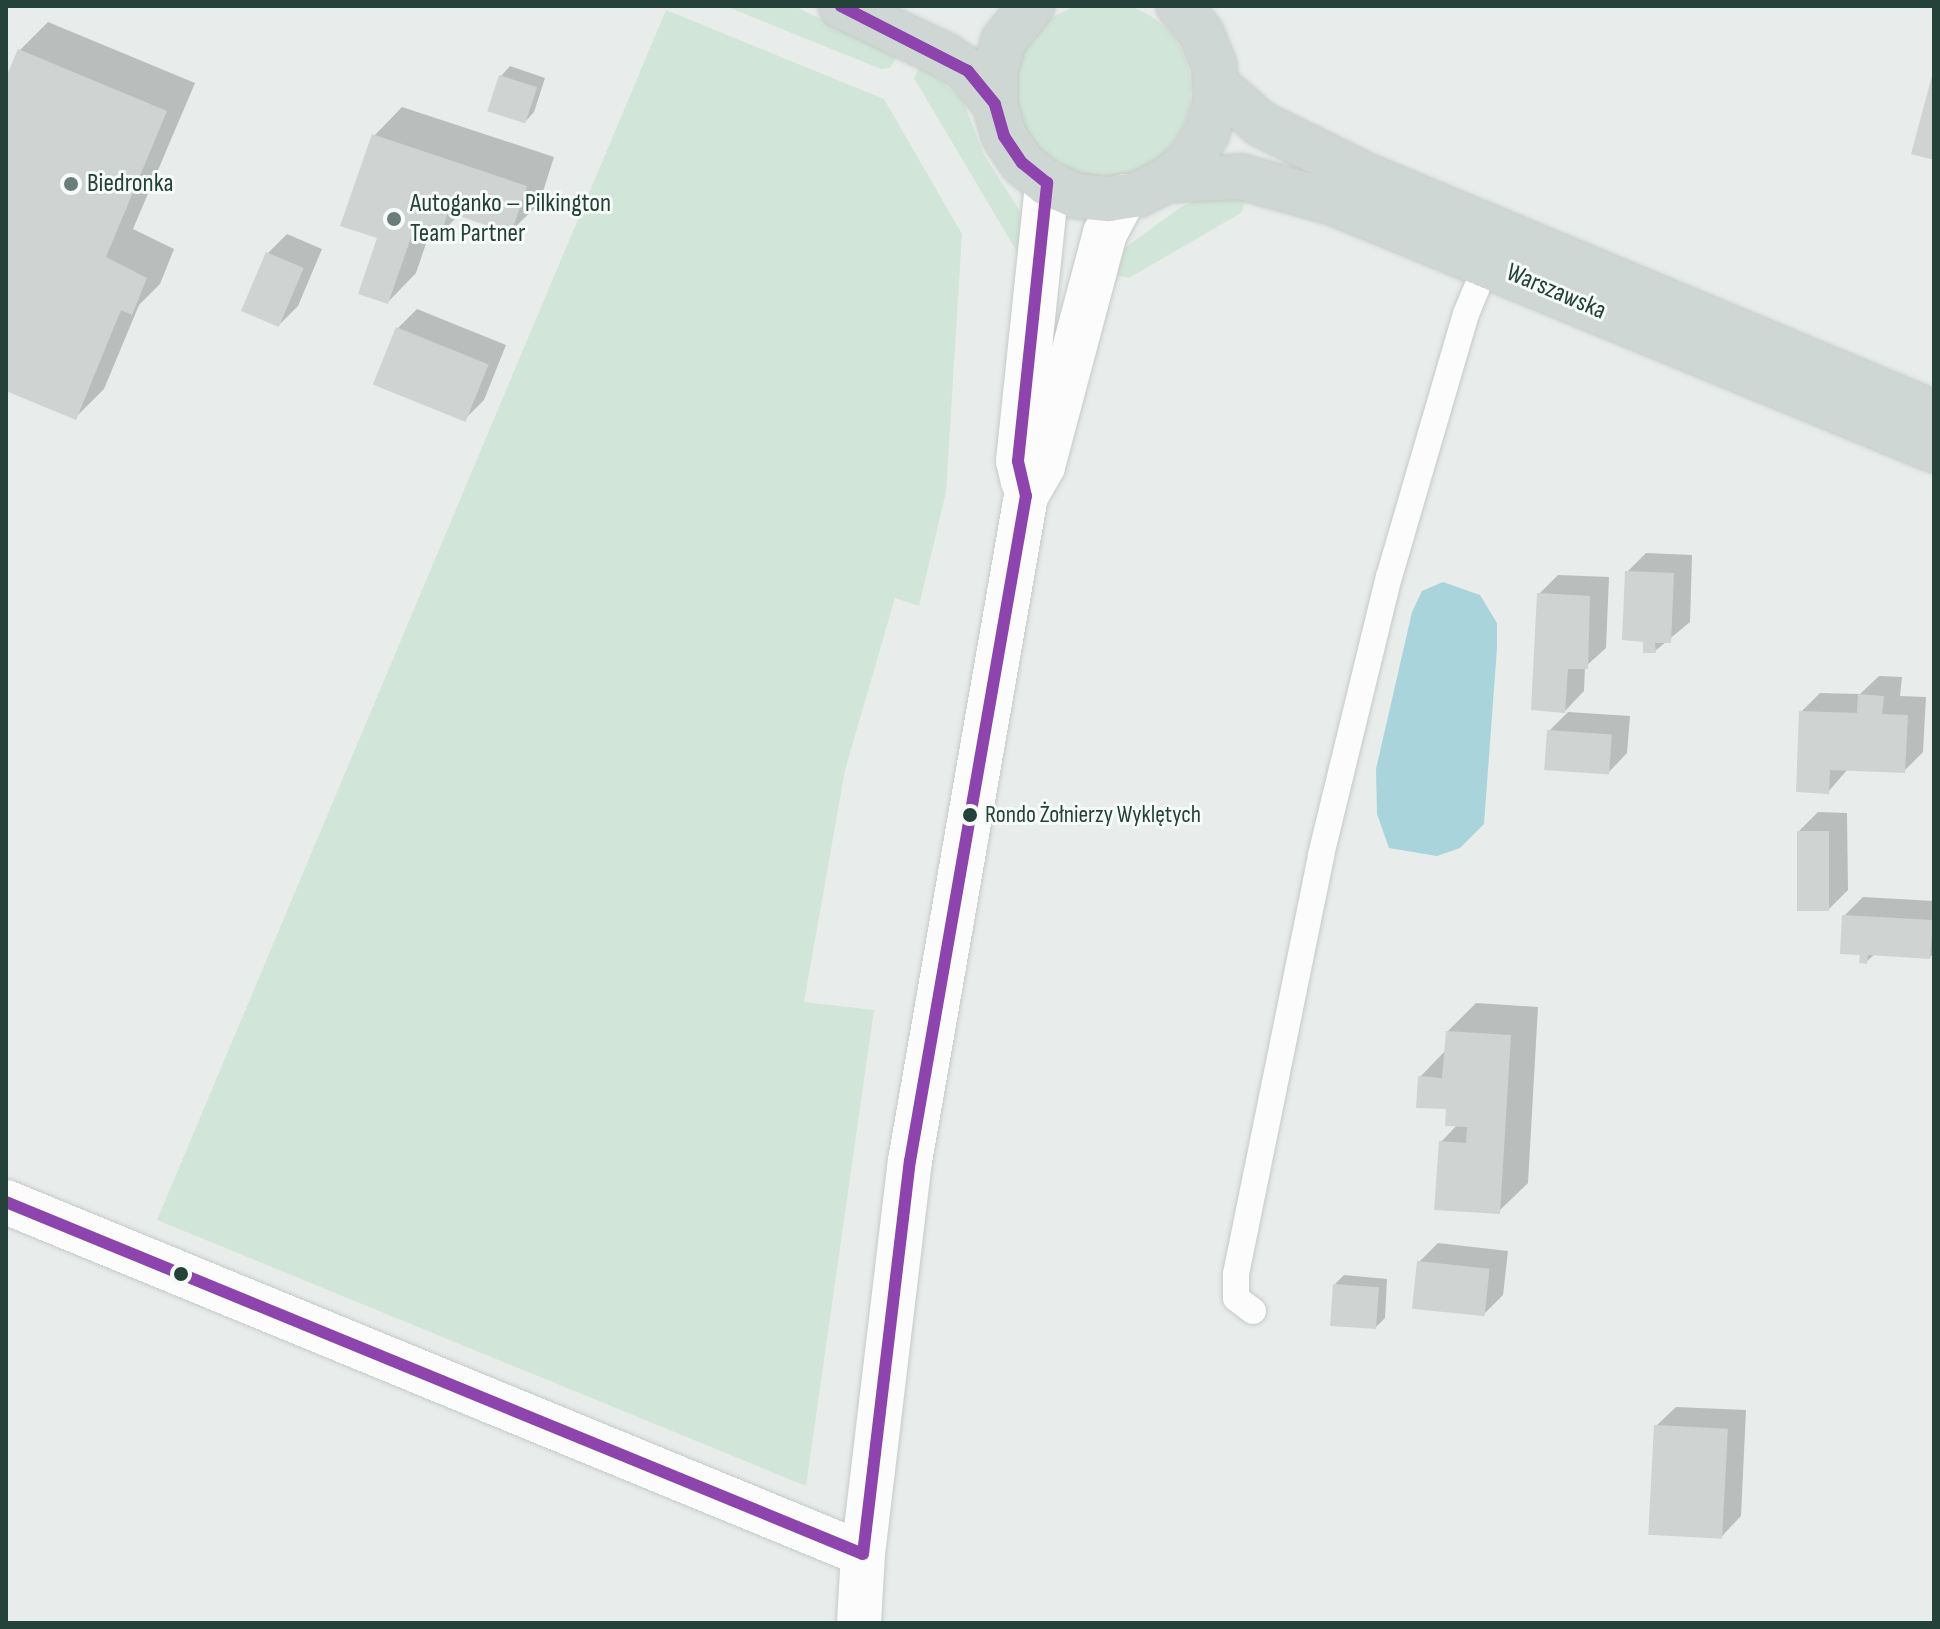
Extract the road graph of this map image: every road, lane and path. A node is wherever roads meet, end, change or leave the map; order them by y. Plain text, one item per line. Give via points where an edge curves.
1 (841, 6) edge
2 (1032, 6) edge
3 (1179, 6) edge
4 (1215, 84) junction
5 (995, 104) junction
6 (1167, 180) junction
7 (1047, 183) junction
8 (1125, 196) junction
9 (1487, 263) junction
10 (1934, 413) edge
11 (1934, 450) edge
12 (1026, 496) junction
13 (6, 1202) edge
14 (1253, 1311) dead end
15 (863, 1554) junction
16 (859, 1623) edge

1 - 5 main road via 946,56 968,71
2 - 5 main road via 1004,40 995,72
3 - 4 main road via 1201,33 1214,65
4 - 6 main road via 1207,132 1191,159
4 - 10 main road, Warszawska via 1261,124 1362,174
5 - 7 main road via 1016,154
6 - 8 main road
6 - 9 main road, Warszawska via 1218,174 1267,182
7 - 8 main road via 1077,196
7 - 12 street via 1018,461
8 - 12 street via 1105,233 1043,466
9 - 11 main road, Warszawska
9 - 14 lane via 1466,314 1389,577 1321,855 1236,1274 1236,1298
12 - 15 street via 910,1161
13 - 15 street
15 - 16 street

